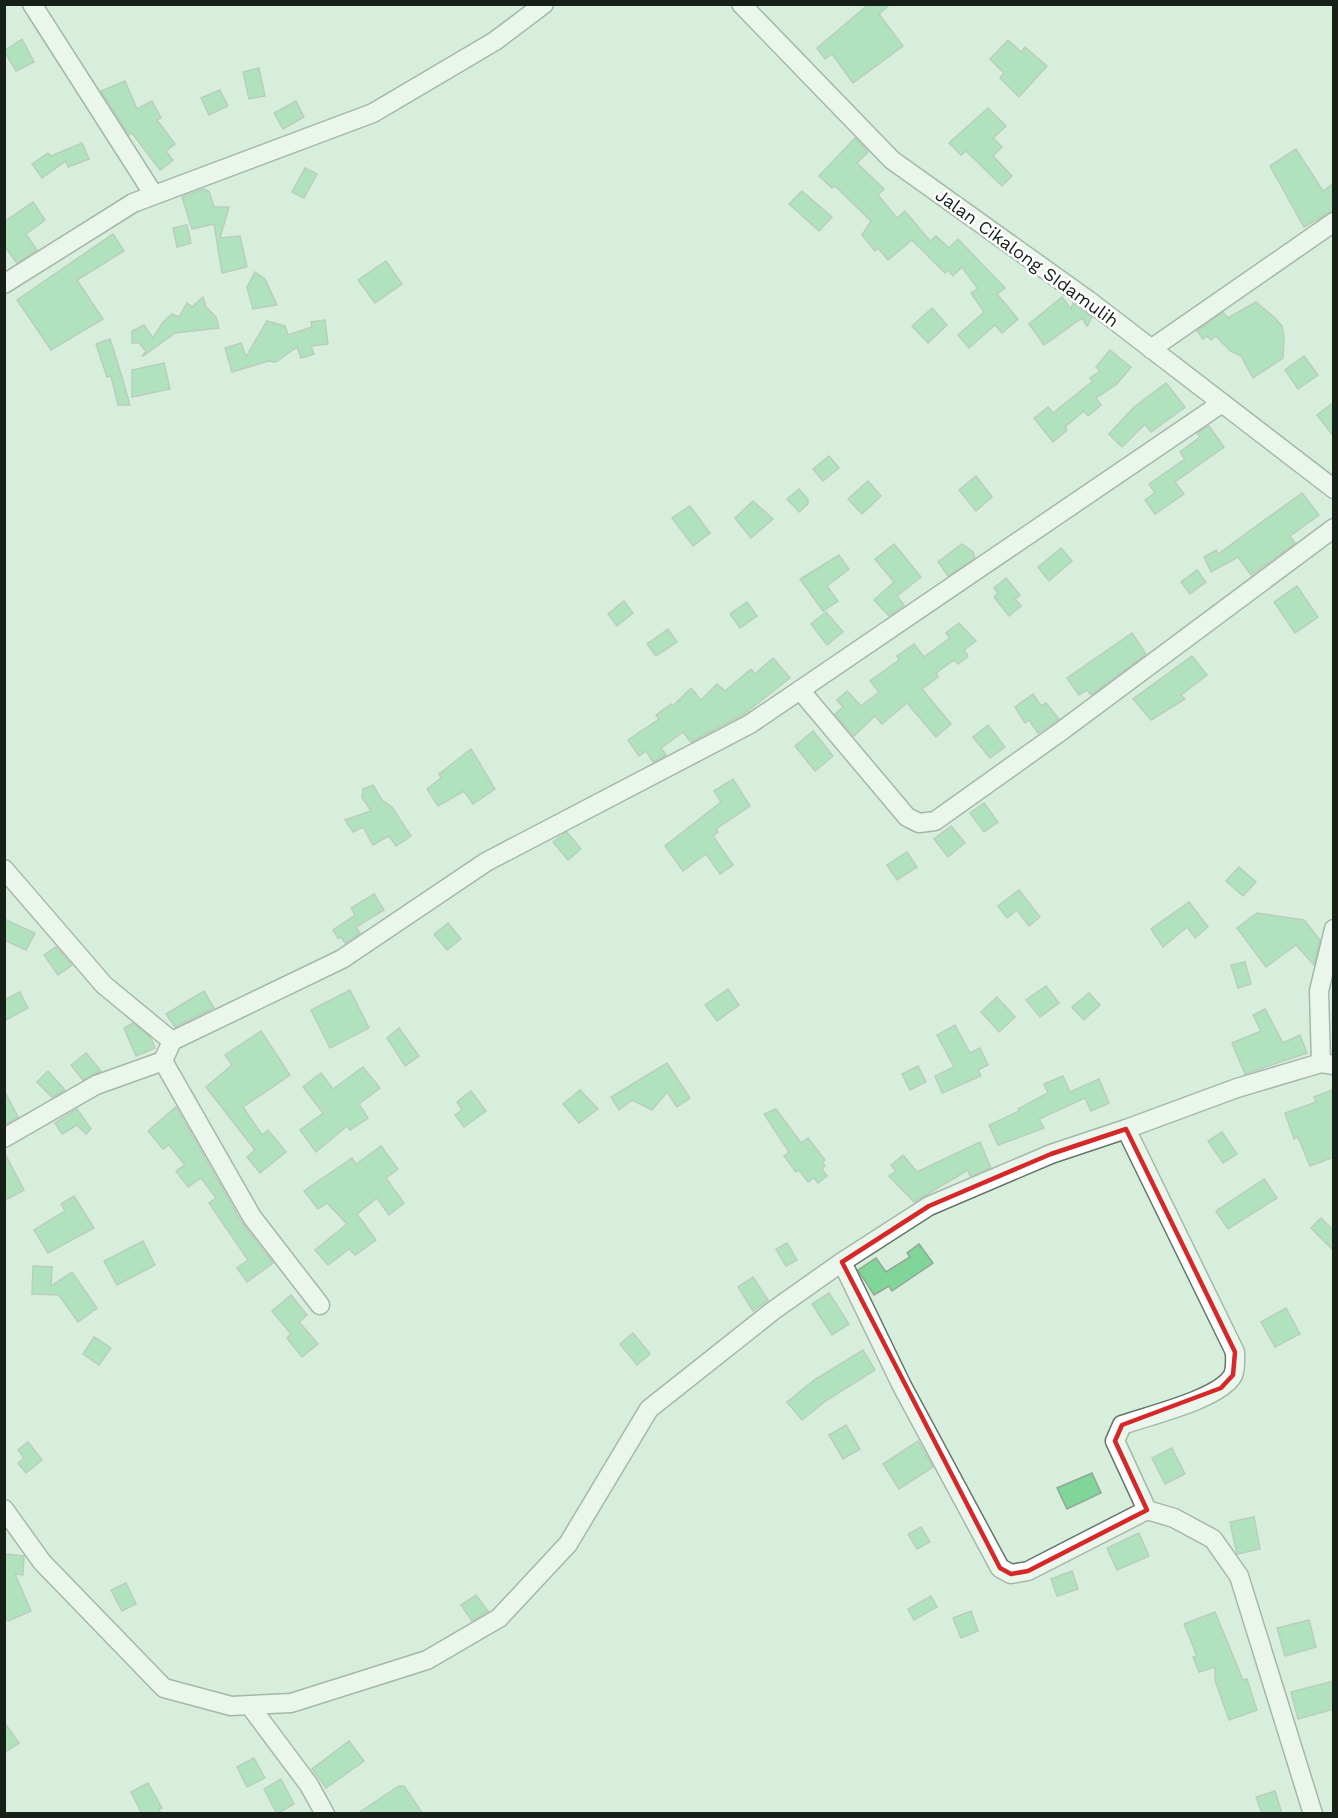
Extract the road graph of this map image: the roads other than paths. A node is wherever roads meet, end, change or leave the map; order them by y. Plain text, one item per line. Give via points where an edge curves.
1 (32, 4) edge
2 (544, 4) edge
3 (741, 4) edge
4 (154, 195) junction
5 (1334, 222) edge
6 (4, 285) edge
7 (1151, 349) junction
8 (1222, 403) junction
9 (1334, 489) edge
10 (1334, 528) edge
11 (801, 690) junction
12 (4, 869) edge
13 (1334, 929) edge
14 (172, 1041) junction
15 (163, 1061) junction
16 (1327, 1064) edge
17 (1126, 1129) junction
18 (4, 1138) edge
19 (842, 1262) junction
20 (320, 1305) dead end
21 (4, 1509) edge
22 (1147, 1509) junction
23 (250, 1706) junction
24 (325, 1814) edge
25 (1313, 1814) edge

1 - 4 street
2 - 4 street via 495,41 372,113
3 - 7 street, Jalan Cikalong SIdamulih via 892,160
4 - 6 street via 133,202
5 - 7 street
7 - 8 street, Jalan Cikalong SIdamulih
8 - 9 street, Jalan Cikalong SIdamulih
8 - 11 street
10 - 11 street via 935,821 919,823 907,818
11 - 14 street via 750,724 486,862 342,959
12 - 14 street via 96,977
13 - 16 street via 1319,991
14 - 15 street
15 - 18 street via 96,1085
15 - 20 street via 252,1217
16 - 17 street via 1237,1088
17 - 19 street via 1051,1154 929,1206
17 - 22 street via 1235,1352 1233,1375 1221,1388 1122,1425 1118,1432 1115,1441
19 - 22 street via 902,1386 1000,1568 1011,1574 1028,1571
19 - 23 street via 774,1310 649,1409 568,1544 499,1618 427,1660 291,1703
21 - 23 street via 42,1562 164,1688 231,1706
22 - 25 street via 1213,1539 1239,1576
23 - 24 street via 309,1785

